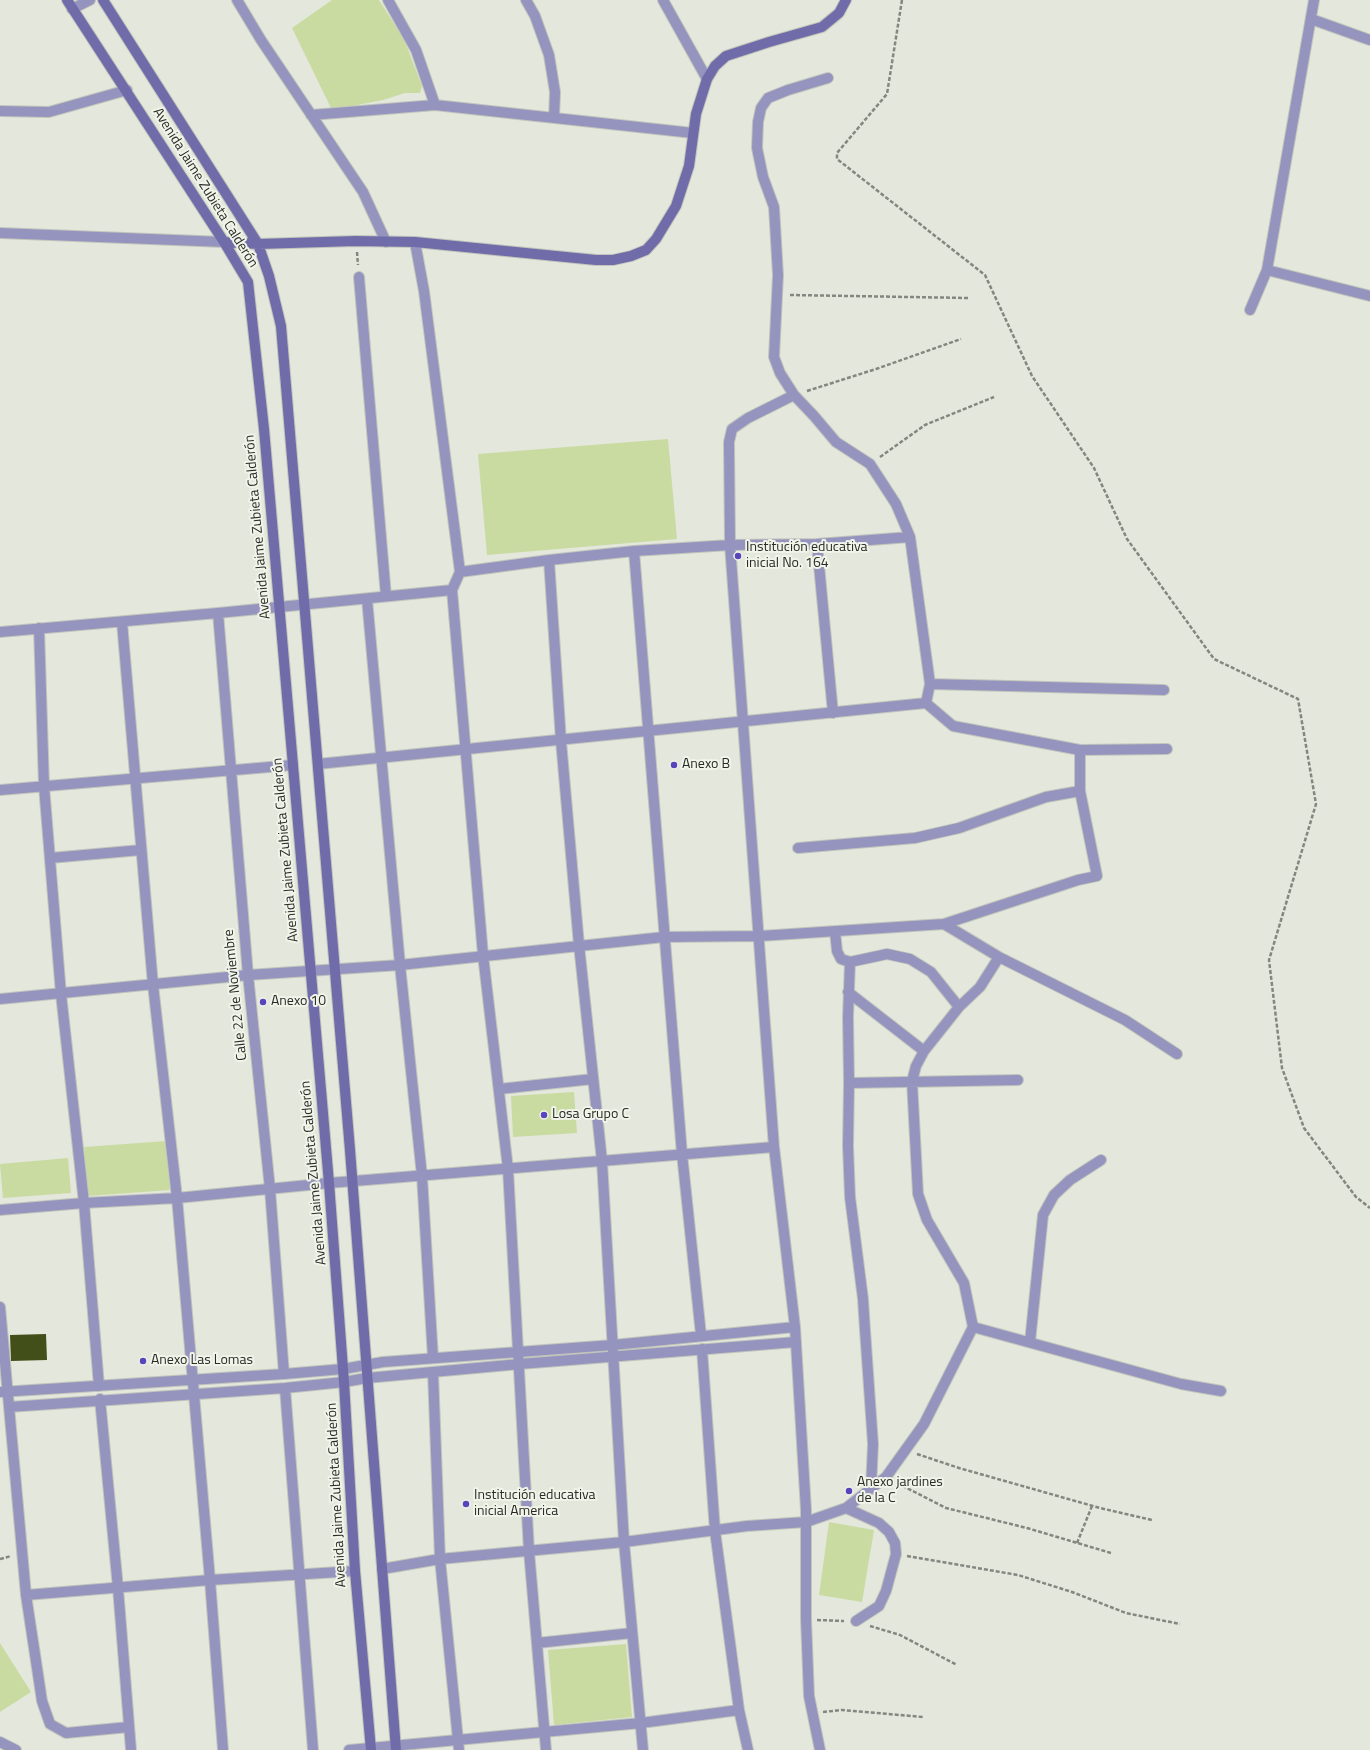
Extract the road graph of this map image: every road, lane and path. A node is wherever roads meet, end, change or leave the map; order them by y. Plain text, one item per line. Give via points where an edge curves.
1 (90, 0) edge
2 (103, 0) edge
3 (237, 0) edge
4 (388, 0) edge
5 (526, 0) edge
6 (663, 0) edge
7 (846, 0) edge
8 (902, 0) edge
9 (1314, 0) edge
10 (70, 4) edge
11 (1311, 19) junction
12 (1370, 40) edge
13 (828, 78) dead end
14 (707, 79) junction
15 (127, 90) junction
16 (435, 105) junction
17 (0, 111) edge
18 (311, 115) junction
19 (554, 118) junction
20 (693, 134) junction
21 (0, 233) edge
22 (356, 240) junction
23 (224, 242) junction
24 (386, 242) junction
25 (415, 242) junction
26 (258, 244) junction
27 (1267, 270) junction
28 (360, 277) joint
29 (777, 295) junction
30 (1370, 296) edge
31 (969, 298) dead end
32 (1250, 310) dead end
33 (960, 339) dead end
34 (794, 395) junction
35 (994, 398) dead end
36 (870, 464) junction
37 (910, 537) junction
38 (817, 544) junction
39 (730, 545) junction
40 (634, 551) junction
41 (549, 560) junction
42 (460, 572) junction
43 (452, 590) junction
44 (386, 596) junction
45 (367, 599) junction
46 (305, 604) junction
47 (280, 607) junction
48 (218, 613) junction
49 (122, 622) junction
50 (39, 628) junction
51 (0, 632) edge
52 (930, 684) junction
53 (1164, 690) dead end
54 (926, 703) junction
55 (833, 713) junction
56 (742, 722) junction
57 (649, 730) junction
58 (561, 741) junction
59 (465, 749) junction
60 (1167, 749) dead end
61 (1080, 750) junction
62 (382, 757) junction
63 (318, 764) junction
64 (293, 765) junction
65 (231, 771) junction
66 (136, 778) junction
67 (44, 786) junction
68 (0, 790) edge
69 (1080, 791) junction
70 (798, 848) dead end
71 (141, 850) junction
72 (50, 858) junction
73 (944, 924) junction
74 (835, 931) junction
75 (760, 936) junction
76 (664, 937) junction
77 (579, 945) junction
78 (483, 955) junction
79 (999, 957) junction
80 (850, 962) junction
81 (400, 964) junction
82 (335, 968) junction
83 (310, 970) junction
84 (248, 975) junction
85 (153, 985) junction
86 (848, 992) junction
87 (61, 994) junction
88 (0, 999) edge
89 (959, 1006) junction
90 (924, 1051) junction
91 (1177, 1054) dead end
92 (593, 1079) junction
93 (1018, 1080) dead end
94 (912, 1081) junction
95 (849, 1083) junction
96 (499, 1089) junction
97 (774, 1147) junction
98 (682, 1154) junction
99 (1101, 1160) dead end
100 (602, 1161) junction
101 (508, 1169) junction
102 (422, 1176) junction
103 (353, 1181) junction
104 (329, 1183) junction
105 (270, 1189) junction
106 (177, 1198) junction
107 (84, 1203) junction
108 (1370, 1208) edge
109 (0, 1210) edge
110 (0, 1307) edge
111 (973, 1326) junction
112 (795, 1327) junction
113 (701, 1335) junction
114 (796, 1342) junction
115 (1030, 1342) junction
116 (613, 1345) junction
117 (702, 1348) junction
118 (519, 1352) junction
119 (614, 1356) junction
120 (433, 1358) junction
121 (366, 1364) junction
122 (520, 1364) junction
123 (343, 1368) junction
124 (434, 1372) junction
125 (284, 1374) junction
126 (367, 1378) junction
127 (192, 1379) junction
128 (344, 1382) junction
129 (99, 1386) junction
130 (285, 1388) junction
131 (1221, 1391) dead end
132 (4, 1392) edge
133 (193, 1394) junction
134 (100, 1399) junction
135 (9, 1406) junction
136 (905, 1450) junction
137 (886, 1477) junction
138 (871, 1489) junction
139 (1092, 1506) junction
140 (846, 1508) junction
141 (1152, 1520) dead end
142 (806, 1522) junction
143 (715, 1530) junction
144 (624, 1542) junction
145 (1077, 1543) junction
146 (529, 1551) junction
147 (1110, 1553) dead end
148 (896, 1554) junction
149 (440, 1559) junction
150 (382, 1569) junction
151 (355, 1571) junction
152 (300, 1573) junction
153 (210, 1580) junction
154 (118, 1588) junction
155 (26, 1595) junction
156 (806, 1619) junction
157 (856, 1621) junction
158 (1180, 1624) dead end
159 (632, 1633) junction
160 (537, 1643) junction
161 (957, 1666) dead end
162 (739, 1710) junction
163 (812, 1713) junction
164 (923, 1717) dead end
165 (640, 1723) junction
166 (129, 1727) junction
167 (544, 1733) junction
168 (0, 1742) edge
169 (458, 1745) edge
170 (396, 1747) edge
171 (371, 1748) edge
172 (16, 1750) edge
173 (131, 1750) edge
174 (223, 1750) edge
175 (313, 1750) edge
176 (348, 1750) edge
177 (546, 1750) edge
178 (643, 1750) edge
179 (748, 1750) edge
180 (820, 1750) edge

1 - 10 street
2 - 26 street, Avenida Jaime Zubieta Calderón
3 - 18 street
4 - 16 street via 416,50
5 - 19 street via 535,16 549,56 555,92
6 - 14 street
7 - 14 street via 839,13 822,27 726,56 715,66
8 - 108 path via 887,94 837,153 837,159 985,275 1032,376 1094,468 1127,539 1214,659 1298,699 1316,804 1269,960 1282,1068 1304,1128 1356,1197
9 - 11 street
10 - 15 street, Avenida Jaime Zubieta Calderón
11 - 12 street
11 - 27 street
13 - 29 street via 768,98 761,108 757,148 763,177 774,207
14 - 20 street via 696,114
15 - 17 street via 50,112
15 - 23 street, Avenida Jaime Zubieta Calderón
16 - 18 street
16 - 19 street
18 - 24 street via 363,192
19 - 20 street
20 - 25 street via 689,166 676,206 656,239 646,250 631,256 596,260
21 - 23 street
22 - 24 street
22 - 26 street
22 - 28 path
23 - 26 street
23 - 47 street, Avenida Jaime Zubieta Calderón via 248,282
24 - 25 street
25 - 42 street via 425,299
26 - 46 street, Avenida Jaime Zubieta Calderón via 281,326
27 - 30 street
27 - 32 street
28 - 44 street
29 - 31 path
29 - 34 street via 774,358
33 - 34 path
34 - 36 street via 836,442
34 - 39 street via 732,429 729,442
35 - 36 path via 925,425
36 - 37 street via 896,504
37 - 38 street
37 - 52 street
38 - 39 street
38 - 55 street
39 - 40 street
39 - 56 street
40 - 41 street
40 - 57 street
41 - 42 street
41 - 58 street
42 - 43 street
43 - 44 street
43 - 59 street
44 - 45 street
45 - 46 street
45 - 62 street
46 - 47 street
46 - 63 street, Avenida Jaime Zubieta Calderón
47 - 48 street
47 - 64 street, Avenida Jaime Zubieta Calderón
48 - 49 street
48 - 65 street, Calle 22 de Noviembre
49 - 50 street
49 - 66 street
50 - 51 street
50 - 67 street
52 - 53 street
52 - 54 street
54 - 55 street
54 - 61 street via 953,726
55 - 56 street
56 - 57 street
56 - 75 street
57 - 58 street
57 - 76 street
58 - 59 street
58 - 77 street
59 - 62 street
59 - 78 street
60 - 61 street
61 - 69 street
62 - 63 street
62 - 81 street
63 - 82 street, Avenida Jaime Zubieta Calderón
64 - 65 street
64 - 83 street, Avenida Jaime Zubieta Calderón
65 - 66 street
65 - 84 street, Calle 22 de Noviembre
66 - 67 street
66 - 71 street
67 - 68 street
67 - 72 street
69 - 70 street via 1046,797 959,828 915,838
69 - 73 street via 1097,876
71 - 72 street
71 - 85 street
72 - 87 street
73 - 74 street
73 - 79 street
74 - 75 street
74 - 80 street via 837,951 841,959
75 - 76 street
75 - 97 street
76 - 77 street
76 - 98 street
77 - 78 street
77 - 92 street
78 - 81 street
78 - 96 street
79 - 89 street via 980,986
79 - 91 street via 1125,1020
80 - 86 street
80 - 89 street via 886,954 910,959 931,972
81 - 82 street
81 - 102 street
82 - 83 street
82 - 103 street, Avenida Jaime Zubieta Calderón
83 - 84 street
83 - 104 street, Avenida Jaime Zubieta Calderón
84 - 85 street
84 - 105 street, Calle 22 de Noviembre
85 - 87 street
85 - 106 street
86 - 90 street
86 - 95 street
87 - 88 street
87 - 107 street
89 - 90 street
90 - 94 street
92 - 96 street
92 - 100 street
93 - 94 street
94 - 95 street
94 - 111 street via 918,1194 927,1220 964,1284
95 - 138 street via 850,1197 865,1322 873,1444
96 - 101 street
97 - 98 street
97 - 112 street
98 - 100 street
98 - 113 street
99 - 115 street via 1070,1180 1054,1195 1044,1215
100 - 101 street
100 - 116 street
101 - 102 street
101 - 118 street
102 - 103 street
102 - 120 street
103 - 104 street
103 - 121 street, Avenida Jaime Zubieta Calderón
104 - 105 street
104 - 123 street, Avenida Jaime Zubieta Calderón
105 - 106 street
105 - 125 street, Calle 22 de Noviembre
106 - 107 street
106 - 127 street
107 - 109 street
107 - 129 street
110 - 132 street
111 - 115 street
111 - 136 street via 924,1424
112 - 113 street
112 - 114 street
113 - 116 street
114 - 117 street
114 - 142 street
115 - 131 street via 1181,1384
116 - 118 street
116 - 119 street
117 - 119 street
117 - 143 street
118 - 120 street
118 - 122 street
119 - 122 street
119 - 144 street
120 - 121 street
121 - 123 street
121 - 126 street, Avenida Jaime Zubieta Calderón
122 - 124 street
122 - 146 street
123 - 125 street
123 - 128 street, Avenida Jaime Zubieta Calderón
124 - 126 street
124 - 149 street
125 - 127 street
126 - 128 street
126 - 150 street, Avenida Jaime Zubieta Calderón
127 - 129 street
127 - 133 street
128 - 130 street
128 - 151 street, Avenida Jaime Zubieta Calderón
129 - 132 street
130 - 133 street
130 - 152 street
132 - 135 street
133 - 134 street
133 - 153 street
134 - 135 street
134 - 154 street
135 - 155 street
136 - 137 street
136 - 139 path
137 - 138 street
137 - 145 path via 946,1508
138 - 140 street
139 - 141 path
139 - 145 path
140 - 142 street
140 - 148 street via 879,1524 889,1532 895,1543
142 - 143 street
142 - 156 street
143 - 144 street
143 - 162 street
144 - 146 street
144 - 159 street
145 - 147 path
146 - 149 street
146 - 160 street
148 - 157 street via 879,1606
148 - 158 path via 1018,1575 1126,1613
149 - 150 street
149 - 169 street
150 - 170 street, Avenida Jaime Zubieta Calderón
151 - 152 street
151 - 171 street, Avenida Jaime Zubieta Calderón
152 - 153 street
152 - 175 street
153 - 154 street
153 - 174 street
154 - 155 street
154 - 166 street
155 - 166 street via 42,1701 50,1724 66,1733
156 - 157 path
156 - 163 street
157 - 161 path via 900,1635
159 - 160 street
159 - 165 street
160 - 167 street
162 - 165 street
162 - 179 street
163 - 164 path via 842,1710
163 - 180 street
165 - 167 street
165 - 178 street
166 - 173 street
167 - 169 street
167 - 177 street
168 - 172 street
169 - 170 street
170 - 171 street
171 - 176 street

